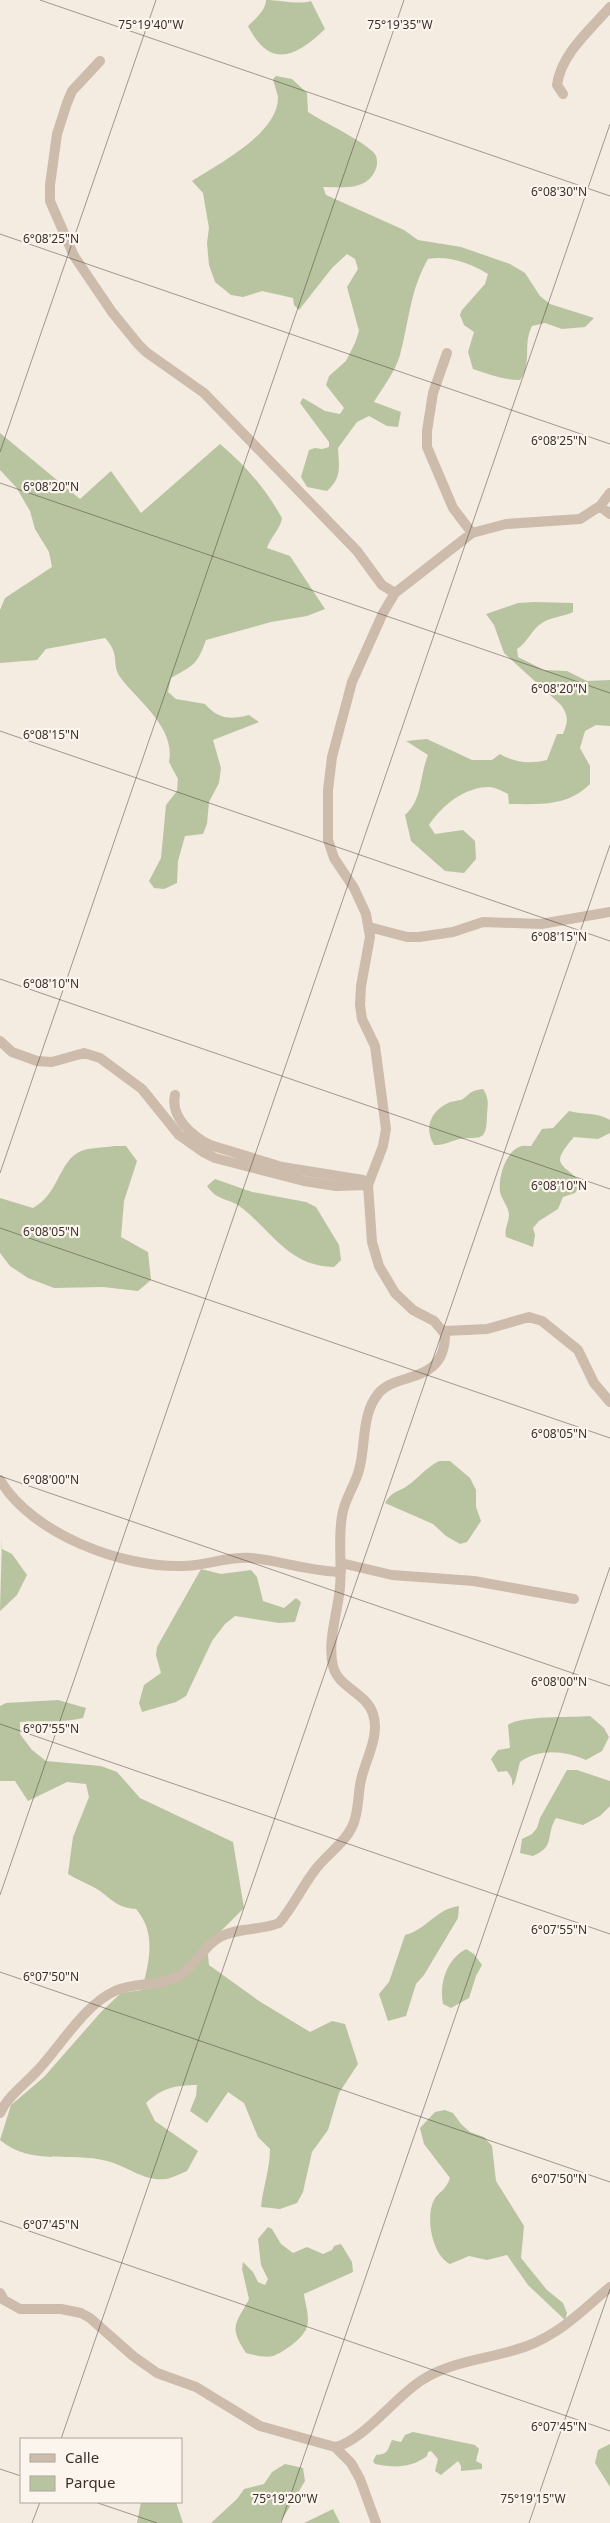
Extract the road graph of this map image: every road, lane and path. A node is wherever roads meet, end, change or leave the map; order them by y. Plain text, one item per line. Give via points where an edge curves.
1 (610, 7) edge
2 (100, 61) dead end
3 (562, 94) dead end
4 (447, 353) dead end
5 (610, 493) edge
6 (600, 506) junction
7 (610, 514) edge
8 (472, 533) junction
9 (394, 594) junction
10 (610, 912) edge
11 (369, 927) junction
12 (0, 1041) edge
13 (174, 1095) dead end
14 (369, 1183) junction
15 (444, 1332) junction
16 (610, 1402) edge
17 (0, 1480) edge
18 (341, 1568) junction
19 (574, 1599) dead end
20 (0, 2113) edge
21 (610, 2287) edge
22 (0, 2293) edge
23 (335, 2447) junction
24 (376, 2523) edge

1 - 3 street via 563,66 557,85
2 - 9 street via 72,91 57,134 52,171 50,201 74,256 138,344 204,393 357,552 382,585
4 - 8 street via 433,393 427,447 453,508
5 - 6 street
6 - 7 street
6 - 8 street via 574,520 506,524
8 - 9 street
9 - 11 street via 352,682 332,757 328,790 330,850 354,888
10 - 11 street via 541,924 483,922 453,932 419,937
11 - 14 street via 370,943 361,986 361,1014 375,1046 386,1129
12 - 14 street via 12,1052 37,1061 52,1062 84,1053 100,1058 142,1089 179,1134 215,1158 304,1181 336,1186
13 - 14 street via 181,1121 200,1140 210,1145 282,1167
14 - 15 street via 372,1242 384,1276 400,1299 434,1321
15 - 16 street via 487,1328 529,1317 542,1321 578,1350 594,1383
15 - 18 street via 445,1346 433,1365 414,1378 385,1387 372,1405 360,1469 342,1513
17 - 18 street via 18,1503 37,1519 90,1548 123,1558 155,1565 183,1566 250,1558 306,1570
18 - 19 street via 474,1581
18 - 20 street via 332,1663 340,1680 370,1707 375,1722 356,1818 346,1838 316,1868 279,1923 219,1937 182,1974 133,1984 105,1997 63,2038 38,2070 8,2099
21 - 23 street via 551,2335 513,2351 448,2368 423,2380 404,2392 348,2442
22 - 23 street via 4,2300 20,2309 62,2309 81,2313 157,2373 196,2387 260,2426
23 - 24 street via 356,2471

